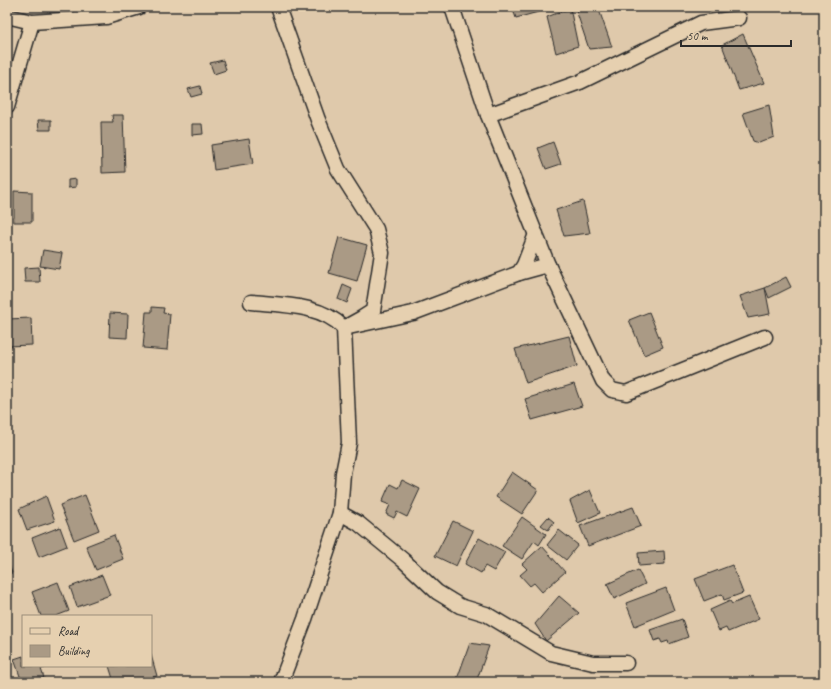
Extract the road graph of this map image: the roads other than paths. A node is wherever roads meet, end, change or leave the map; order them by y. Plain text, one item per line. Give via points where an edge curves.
1 (138, 7) edge
2 (278, 7) edge
3 (452, 7) edge
4 (7, 16) edge
5 (739, 18) dead end
6 (32, 22) junction
7 (7, 107) edge
8 (488, 115) junction
9 (536, 234) junction
10 (548, 265) junction
11 (519, 273) junction
12 (251, 302) dead end
13 (344, 328) junction
14 (765, 337) dead end
15 (340, 513) junction
16 (626, 663) dead end
17 (281, 682) edge

1 - 6 street via 106,17
2 - 13 street via 338,169 376,230 382,252 373,311
3 - 8 street
4 - 6 street
5 - 8 street via 701,23 580,82
6 - 7 street
8 - 9 street
9 - 10 street
9 - 11 street
10 - 11 street
10 - 14 street via 603,381 612,390 626,393
11 - 13 street via 413,313
12 - 13 street via 312,309 336,320
13 - 15 street via 348,443
15 - 16 street via 363,527 437,592 460,606 486,614 551,653 593,663
15 - 17 street

